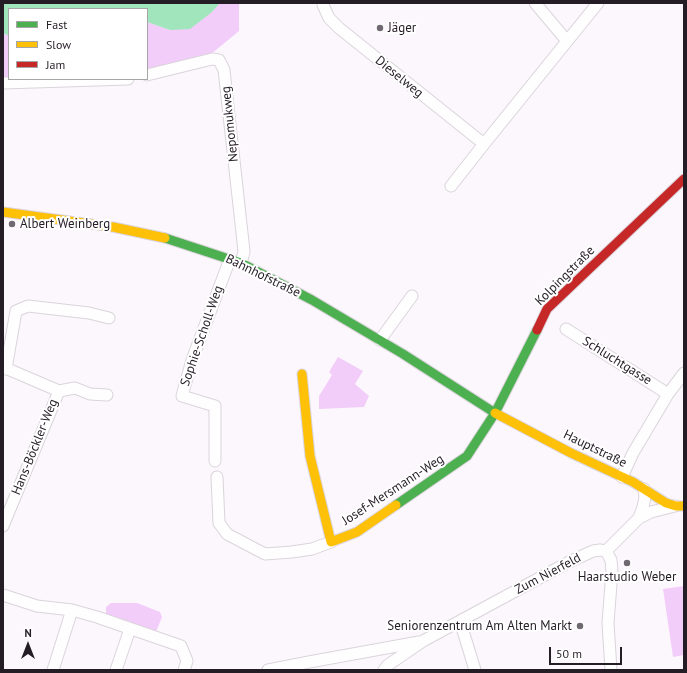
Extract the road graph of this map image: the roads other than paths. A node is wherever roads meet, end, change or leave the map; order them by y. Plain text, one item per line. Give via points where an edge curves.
1 (323, 3) edge
2 (535, 3) edge
3 (598, 3) edge
4 (567, 41) junction
5 (148, 75) edge
6 (94, 80) edge
7 (3, 83) edge
8 (484, 144) junction
9 (684, 179) edge
10 (451, 186) dead end
11 (3, 212) edge
12 (230, 258) junction
13 (241, 263) junction
14 (412, 296) dead end
15 (109, 318) dead end
16 (566, 329) dead end
17 (380, 340) junction
18 (5, 368) edge
19 (684, 373) edge
20 (302, 374) dead end
21 (59, 391) junction
22 (668, 394) junction
23 (107, 395) dead end
24 (495, 413) junction
25 (215, 461) dead end
26 (217, 477) dead end
27 (622, 477) junction
28 (644, 489) junction
29 (680, 506) edge
30 (639, 518) junction
31 (3, 526) edge
32 (331, 542) junction
33 (606, 551) junction
34 (3, 595) edge
35 (72, 610) junction
36 (460, 621) junction
37 (130, 629) junction
38 (424, 641) junction
39 (53, 670) edge
40 (116, 670) edge
41 (184, 670) edge
42 (268, 670) edge
43 (384, 670) edge
44 (475, 670) edge
45 (611, 670) edge

1 - 8 street, Dieselweg via 329,18 339,28
2 - 4 street
3 - 4 street
4 - 8 street
5 - 13 street, Nepomukweg via 212,59 219,60 224,70 244,252
6 - 7 street
8 - 10 street
9 - 24 street, Kolpingstraße via 547,309
11 - 12 street, Bahnhofstraße via 113,227 170,239
12 - 13 street, Bahnhofstraße
12 - 25 street, Sophie-Scholl-Weg via 192,360 182,396 215,406
13 - 17 street, Bahnhofstraße via 312,300
14 - 17 street
15 - 18 street, Hans-Böckler-Weg via 89,313 28,306 16,311
16 - 22 street, Schluchtgasse
17 - 24 street, Bahnhofstraße
18 - 21 street, Hans-Böckler-Weg
19 - 22 street
20 - 32 street, Josef-Mersmann-Weg via 310,456
21 - 23 street, Hans-Böckler-Weg via 75,388 90,394
21 - 31 street, Hans-Böckler-Weg
22 - 27 street via 633,453
24 - 27 street, Hauptstraße
24 - 32 street, Josef-Mersmann-Weg via 467,456 357,532
26 - 32 street via 219,523 227,534 265,554 312,549
27 - 28 street, Hauptstraße
28 - 29 street, Hauptstraße via 666,502
28 - 30 street via 644,507
29 - 30 street via 651,512
30 - 33 street
33 - 36 street, Zum Nierfeld via 586,553
33 - 45 street via 611,560 612,571 608,623
34 - 35 street via 36,606
35 - 37 street
35 - 39 street
36 - 38 street, Zum Nierfeld
36 - 44 street
37 - 40 street
37 - 41 street via 181,646 187,661
38 - 42 street, Zum Nierfeld
38 - 43 street, Zum Nierfeld

